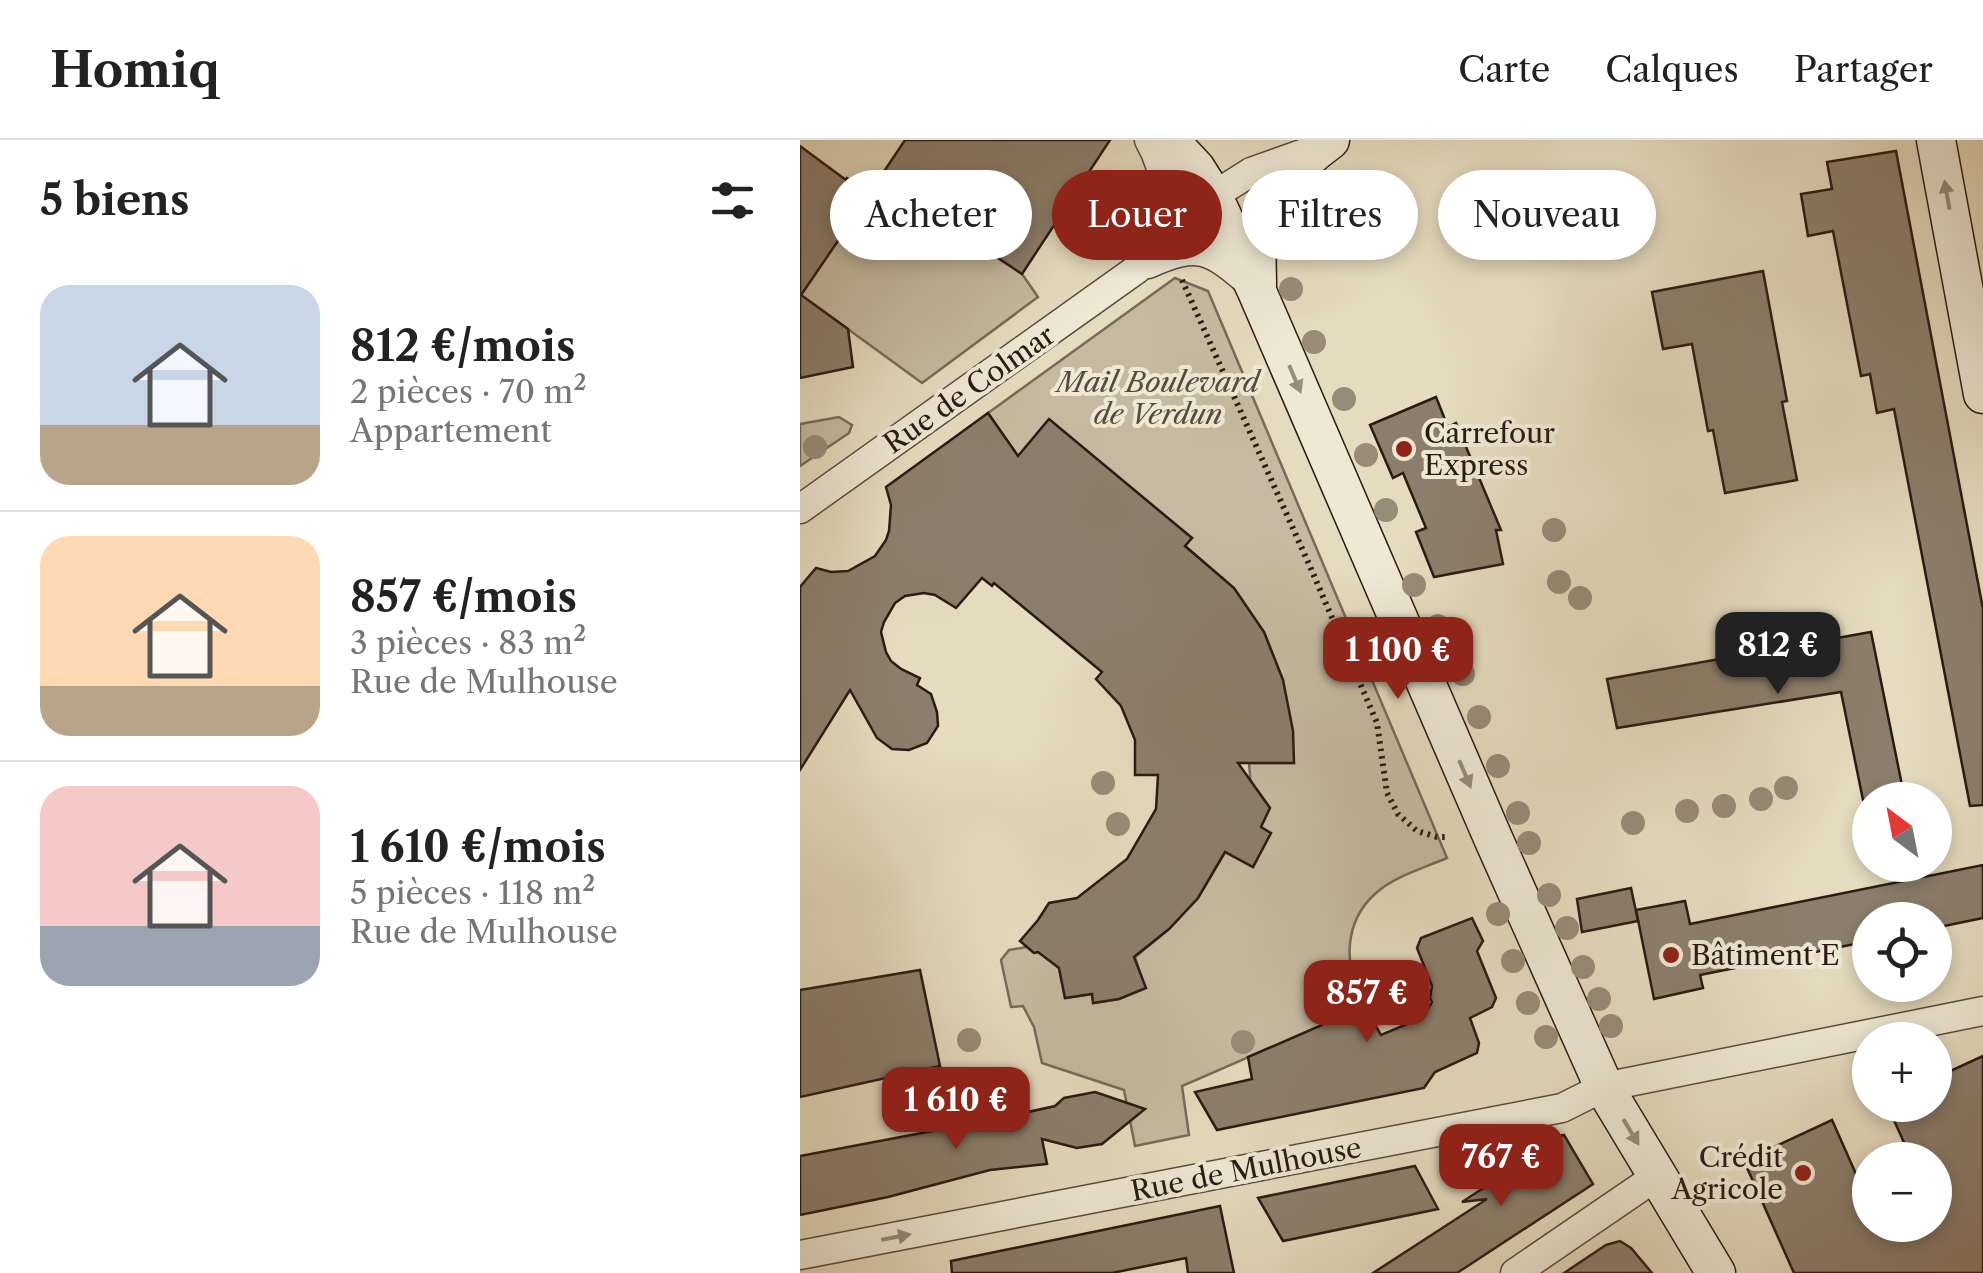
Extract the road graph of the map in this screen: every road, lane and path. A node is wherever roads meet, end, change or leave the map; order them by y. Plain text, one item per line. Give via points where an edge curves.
1 (1150, 140) edge
2 (1169, 140) edge
3 (1936, 140) edge
4 (1314, 142) edge
5 (1197, 170) edge
6 (1222, 190) edge
7 (1222, 215) edge
8 (1145, 260) edge
9 (1137, 268) junction
10 (1178, 273) dead end
11 (1256, 289) junction
12 (1983, 394) edge
13 (800, 509) edge
14 (1450, 838) dead end
15 (1983, 1011) edge
16 (1604, 1088) junction
17 (1657, 1176) junction
18 (800, 1255) edge
19 (1515, 1273) edge
20 (1716, 1273) edge

1 - 9 street via 1162,176 1164,227
2 - 5 street
12 -> 3 street
4 - 6 street, Rue de Colmar
4 - 11 street via 1264,217
7 - 11 street
8 - 9 street, Rue de Colmar
9 - 11 street, Rue de Colmar via 1198,250 1216,256
9 - 13 street, Rue de Colmar
10 - 14 path via 1377,723 1387,793 1416,831
11 -> 16 street
15 - 16 street, Rue de Mulhouse
16 -> 17 street
18 -> 16 street, Rue de Mulhouse via 1562,1108
17 - 19 street
17 - 20 street

